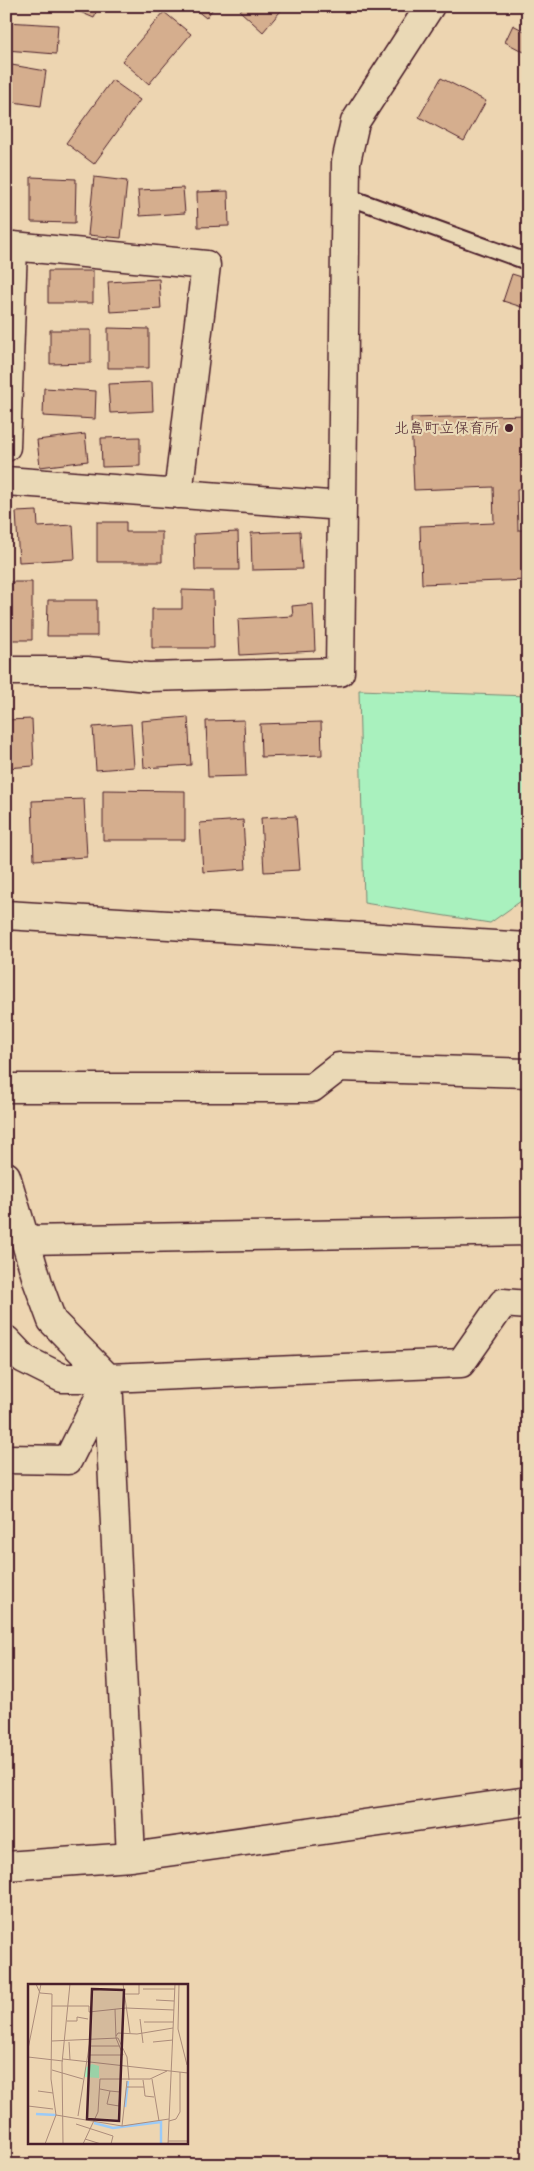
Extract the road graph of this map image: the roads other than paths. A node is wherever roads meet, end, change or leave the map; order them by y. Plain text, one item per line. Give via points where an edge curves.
1 (430, 6) edge
2 (346, 196) junction
3 (528, 262) edge
4 (6, 447) edge
5 (6, 481) edge
6 (178, 494) junction
7 (342, 506) junction
8 (6, 671) edge
9 (6, 915) edge
10 (528, 947) edge
11 (528, 1073) edge
12 (6, 1088) edge
13 (6, 1176) edge
14 (528, 1230) edge
15 (25, 1240) junction
16 (528, 1305) edge
17 (6, 1340) edge
18 (108, 1378) junction
19 (6, 1459) edge
20 (528, 1801) edge
21 (131, 1856) junction
22 (6, 1866) edge

1 - 2 street via 355,122 346,162
2 - 3 lane
2 - 7 street
4 - 6 street via 13,246 206,265
5 - 6 street
6 - 7 street
7 - 8 street via 340,672 148,677 88,671
9 - 10 street
11 - 12 street via 339,1067 312,1088
13 - 15 street
14 - 15 street
15 - 18 street via 52,1320
16 - 18 street via 503,1303 461,1363
17 - 18 street via 24,1359 62,1378
18 - 19 street via 68,1460
18 - 21 street
20 - 21 street
21 - 22 street

